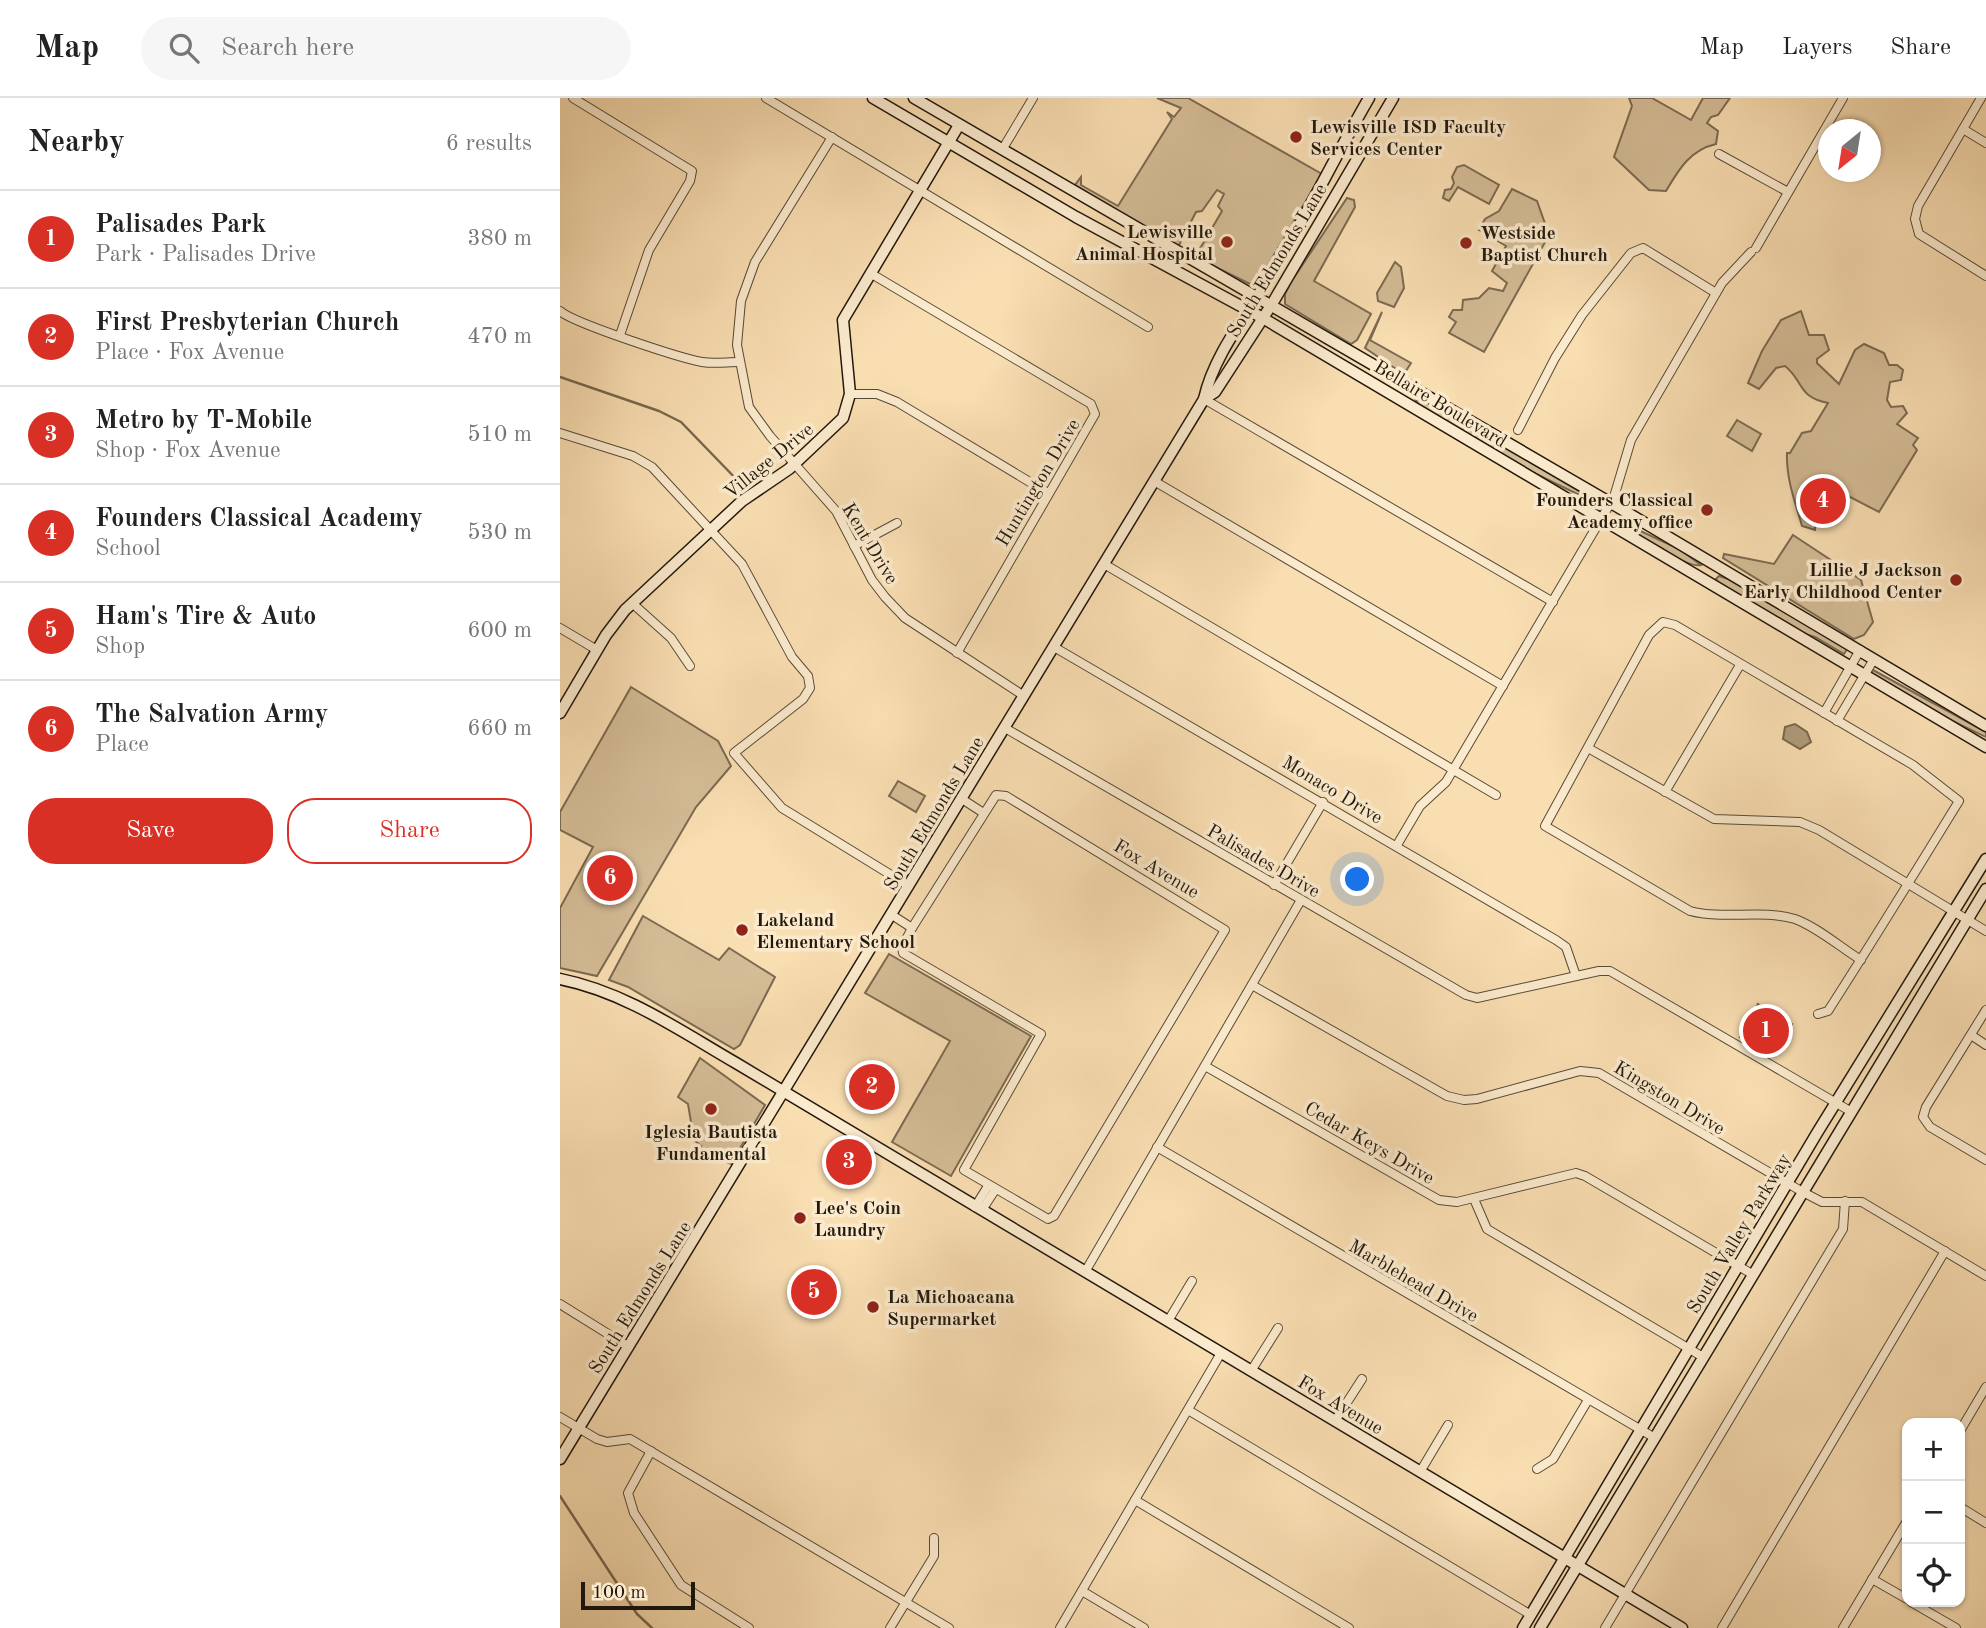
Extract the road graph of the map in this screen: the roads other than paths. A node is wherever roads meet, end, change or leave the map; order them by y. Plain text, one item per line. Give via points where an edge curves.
1 (573, 98) edge
2 (766, 98) edge
3 (873, 98) edge
4 (914, 98) edge
5 (1033, 98) edge
6 (1369, 98) edge
7 (1393, 98) edge
8 (1843, 98) edge
9 (1981, 98) edge
10 (959, 125) junction
11 (1963, 129) junction
12 (832, 137) junction
13 (949, 142) junction
14 (1986, 143) edge
15 (1002, 150) junction
16 (1719, 154) dead end
17 (992, 167) junction
18 (1325, 173) junction
19 (1343, 183) junction
20 (920, 190) junction
21 (1788, 192) junction
22 (870, 273) junction
23 (1986, 276) edge
24 (1716, 293) junction
25 (1257, 296) junction
26 (1272, 304) junction
27 (1248, 309) junction
28 (560, 311) edge
29 (1261, 317) junction
30 (1149, 327) dead end
31 (620, 335) junction
32 (739, 362) junction
33 (1409, 384) junction
34 (850, 394) junction
35 (1204, 399) junction
36 (1401, 399) junction
37 (1518, 430) dead end
38 (560, 433) edge
39 (795, 464) junction
40 (1154, 481) junction
41 (1048, 493) junction
42 (1611, 503) junction
43 (1602, 519) junction
44 (897, 523) dead end
45 (711, 529) junction
46 (853, 546) junction
47 (1712, 562) junction
48 (1104, 564) junction
49 (1702, 579) junction
50 (1553, 602) junction
51 (632, 603) junction
52 (560, 628) edge
53 (1054, 647) junction
54 (597, 650) junction
55 (1860, 650) junction
56 (957, 653) junction
57 (1874, 659) junction
58 (1740, 665) junction
59 (690, 666) dead end
60 (1850, 667) junction
61 (1864, 676) junction
62 (1503, 686) junction
63 (1024, 696) junction
64 (560, 713) edge
65 (1824, 713) junction
66 (1837, 721) junction
67 (1986, 726) edge
68 (1005, 727) junction
69 (1986, 747) edge
70 (1588, 748) junction
71 (1453, 770) junction
72 (1665, 792) junction
73 (1496, 795) dead end
74 (962, 799) junction
75 (1323, 802) junction
76 (982, 812) junction
77 (1396, 845) junction
78 (1986, 859) edge
79 (1909, 884) junction
80 (1275, 885) junction
81 (909, 886) junction
82 (1986, 888) edge
83 (1301, 900) junction
84 (1954, 911) junction
85 (892, 915) junction
86 (1967, 920) junction
87 (912, 928) junction
88 (1986, 931) edge
89 (1861, 960) junction
90 (1576, 976) junction
91 (560, 979) edge
92 (1252, 985) junction
93 (1986, 1010) edge
94 (1818, 1014) dead end
95 (1971, 1035) junction
96 (1986, 1045) edge
97 (1205, 1066) junction
98 (784, 1093) junction
99 (1837, 1102) junction
100 (1850, 1111) junction
101 (1157, 1147) junction
102 (1986, 1160) edge
103 (1788, 1184) junction
104 (991, 1188) junction
105 (1801, 1192) junction
106 (1474, 1199) junction
107 (1845, 1201) junction
108 (979, 1209) junction
109 (1945, 1251) junction
110 (1739, 1266) junction
111 (1085, 1272) junction
112 (1752, 1274) junction
113 (1986, 1276) edge
114 (1192, 1281) dead end
115 (560, 1304) edge
116 (1168, 1321) junction
117 (1278, 1328) dead end
118 (629, 1347) junction
119 (1689, 1349) junction
120 (1221, 1353) junction
121 (1703, 1357) junction
122 (1251, 1371) junction
123 (1362, 1379) dead end
124 (1986, 1387) edge
125 (1588, 1399) junction
126 (1983, 1401) edge
127 (1188, 1410) junction
128 (560, 1417) edge
129 (1335, 1421) junction
130 (1448, 1425) dead end
131 (1965, 1425) edge
132 (579, 1429) junction
133 (1640, 1430) junction
134 (1655, 1438) junction
135 (651, 1451) junction
136 (560, 1459) edge
137 (1537, 1469) dead end
138 (1420, 1472) junction
139 (1135, 1500) junction
140 (1965, 1510) edge
141 (1986, 1523) edge
142 (1902, 1529) edge
143 (934, 1538) dead end
144 (1565, 1558) junction
145 (1578, 1566) junction
146 (1872, 1578) junction
147 (1082, 1591) junction
148 (1625, 1594) junction
149 (1902, 1597) edge
150 (906, 1603) junction
151 (1919, 1607) edge
152 (1531, 1615) junction
153 (749, 1628) edge
154 (890, 1628) edge
155 (948, 1628) edge
156 (1060, 1628) edge
157 (1144, 1628) edge
158 (1349, 1628) edge
159 (1523, 1628) edge
160 (1540, 1628) edge
161 (1605, 1628) edge
162 (1682, 1628) edge
163 (1722, 1628) edge
164 (1843, 1628) edge
165 (1956, 1628) edge

1 - 31 street via 692,171 649,250
2 - 12 street
3 - 13 main road, Bellaire Boulevard
4 - 10 main road, Bellaire Boulevard
5 - 15 street
6 - 18 main road, South Edmonds Lane
7 - 19 main road, South Edmonds Lane
8 - 21 street
9 - 11 street
10 - 13 main road, Village Drive
10 - 15 main road, Bellaire Boulevard
11 - 14 street
11 - 23 street via 1925,192 1915,219 1925,239
12 - 20 street
12 - 32 street, Kent Drive via 755,262 741,300
13 - 17 main road, Bellaire Boulevard
13 - 20 main road, Village Drive
15 - 17 main road
15 - 25 main road, Bellaire Boulevard
16 - 21 street
17 - 27 main road, Bellaire Boulevard
18 - 19 main road
18 - 25 main road, South Edmonds Lane
19 - 26 main road, South Edmonds Lane
20 - 22 main road, Village Drive
20 - 30 street
21 - 24 street via 1754,250
22 - 34 main road, Village Drive via 843,320
22 - 41 street, Huntington Drive via 1091,404 1092,421
24 - 37 street via 1643,248 1632,253 1582,315
24 - 42 street via 1630,440
25 - 26 main road, Bellaire Boulevard
25 - 27 main road, South Edmonds Lane
26 - 29 main road, South Edmonds Lane
26 - 33 main road, Bellaire Boulevard
27 - 29 main road, Bellaire Boulevard
27 - 35 main road, South Edmonds Lane via 1207,382
28 - 31 street via 577,322
29 - 35 main road, South Edmonds Lane via 1215,393
29 - 36 main road, Bellaire Boulevard
31 - 32 street via 683,358
32 - 39 street, Kent Drive via 749,407
33 - 36 main road
33 - 42 main road, Bellaire Boulevard
34 - 39 main road, Village Drive via 840,423
34 - 41 street via 877,394 897,402
35 - 40 main road, South Edmonds Lane
35 - 50 street
36 - 43 main road, Bellaire Boulevard
38 - 45 street via 634,456 652,467
39 - 45 main road, Village Drive
39 - 46 street, Kent Drive via 836,511
40 - 48 main road, South Edmonds Lane
40 - 62 street
41 - 56 street, Huntington Drive
42 - 43 street
42 - 47 main road, Bellaire Boulevard
43 - 49 main road, Bellaire Boulevard
43 - 50 street
44 - 46 street
45 - 51 main road, Village Drive
45 - 81 street via 751,577 792,657 808,676 810,688 803,699 734,753 782,808
46 - 56 street, Kent Drive via 885,597 905,618
47 - 49 main road
47 - 55 main road, Bellaire Boulevard
48 - 53 main road, South Edmonds Lane
48 - 71 street
49 - 60 main road, Bellaire Boulevard
50 - 62 street
51 - 54 main road, Village Drive
51 - 59 street via 671,638
52 - 54 street
53 - 63 main road, South Edmonds Lane
53 - 75 street, Monaco Drive
54 - 64 main road, Village Drive
55 - 57 main road, Bellaire Boulevard
55 - 60 street
56 - 63 street, Kent Drive
57 - 61 street
57 - 67 main road, Bellaire Boulevard
58 - 65 street
58 - 70 street via 1675,625 1662,622 1650,635
58 - 72 street
60 - 61 main road, Bellaire Boulevard
60 - 65 street
61 - 66 street
61 - 69 main road, Bellaire Boulevard
62 - 71 street
63 - 68 main road, South Edmonds Lane
65 - 66 street
66 - 79 street via 1913,765 1959,801
68 - 74 main road, South Edmonds Lane
68 - 80 street, Palisades Drive
70 - 72 street
70 - 89 street via 1545,826 1690,911 1797,920
71 - 73 street
71 - 77 street via 1420,806
72 - 79 street via 1714,819 1800,822
74 - 76 street
74 - 81 main road, South Edmonds Lane
75 - 77 street, Monaco Drive
75 - 80 street
76 - 87 street, Fox Avenue
76 - 104 street, Fox Avenue via 996,795 1006,796 1225,930 1054,1216 1048,1219
77 - 90 street, Monaco Drive via 1566,947
78 - 84 main road, South Valley Parkway
79 - 84 street
79 - 89 street
80 - 83 street, Palisades Drive
81 - 85 main road, South Edmonds Lane
82 - 86 main road, South Valley Parkway
83 - 90 street, Palisades Drive via 1477,999
83 - 92 street
84 - 86 street
84 - 99 main road, South Valley Parkway
85 - 87 street
85 - 98 main road, South Edmonds Lane
86 - 88 street
86 - 100 main road, South Valley Parkway
87 - 104 street, Fox Avenue via 903,953 1041,1034 964,1170
89 - 94 street via 1828,1011
90 - 99 street, Palisades Drive via 1610,971
91 - 98 main road, Fox Avenue via 625,999
92 - 97 street
92 - 103 street, Kingston Drive via 1447,1096 1477,1099 1580,1071 1599,1073
93 - 95 street
95 - 96 street
95 - 102 street via 1923,1117 1930,1127
97 - 101 street
97 - 106 street, Cedar Keys Drive via 1438,1200
98 - 108 main road, Fox Avenue
98 - 118 main road, South Edmonds Lane
99 - 100 street, Palisades Drive
99 - 103 main road, South Valley Parkway
100 - 105 main road, South Valley Parkway
101 - 111 street
101 - 125 street, Marblehead Drive
103 - 105 street, Kingston Drive
103 - 110 main road, South Valley Parkway
104 - 108 street
105 - 107 street, Kingston Drive via 1822,1202
105 - 112 main road, South Valley Parkway
106 - 110 street, Cedar Keys Drive via 1568,1175 1585,1175
106 - 119 street via 1487,1229
107 - 109 street, Kingston Drive via 1862,1202
107 - 148 street via 1843,1229
108 - 111 main road, Fox Avenue
109 - 113 street, Kingston Drive
109 - 163 street
110 - 112 street, Cedar Keys Drive
110 - 119 main road, South Valley Parkway
111 - 116 main road, Fox Avenue
112 - 121 main road, South Valley Parkway
114 - 116 street
115 - 118 street
116 - 120 main road, Fox Avenue
117 - 122 street
118 - 132 main road, South Edmonds Lane
119 - 121 street
119 - 133 main road, South Valley Parkway
120 - 122 main road, Fox Avenue
120 - 127 street
121 - 134 main road, South Valley Parkway
122 - 129 main road, Fox Avenue
123 - 129 street
124 - 126 street
125 - 133 street, Marblehead Drive
125 - 137 street via 1553,1459
126 - 131 street
127 - 139 street
127 - 152 street
128 - 132 street
129 - 138 main road, Fox Avenue
130 - 138 street
132 - 135 street via 607,1442 630,1439
132 - 136 main road, South Edmonds Lane
133 - 134 street, Marblehead Drive
133 - 144 main road, South Valley Parkway
134 - 145 main road, South Valley Parkway
135 - 150 street
135 - 153 street via 628,1493 634,1513 681,1585
138 - 144 main road, Fox Avenue
139 - 147 street
139 - 158 street
140 - 141 street
142 - 146 street
143 - 150 street via 934,1556
144 - 145 main road, Fox Avenue
144 - 152 main road, South Valley Parkway
145 - 148 main road, Fox Avenue
145 - 160 main road, South Valley Parkway
146 - 149 street
146 - 164 street
147 - 156 street
147 - 157 street
148 - 161 street
148 - 162 main road, Fox Avenue
150 - 154 street
150 - 155 street
151 - 165 street
152 - 159 main road, South Valley Parkway

